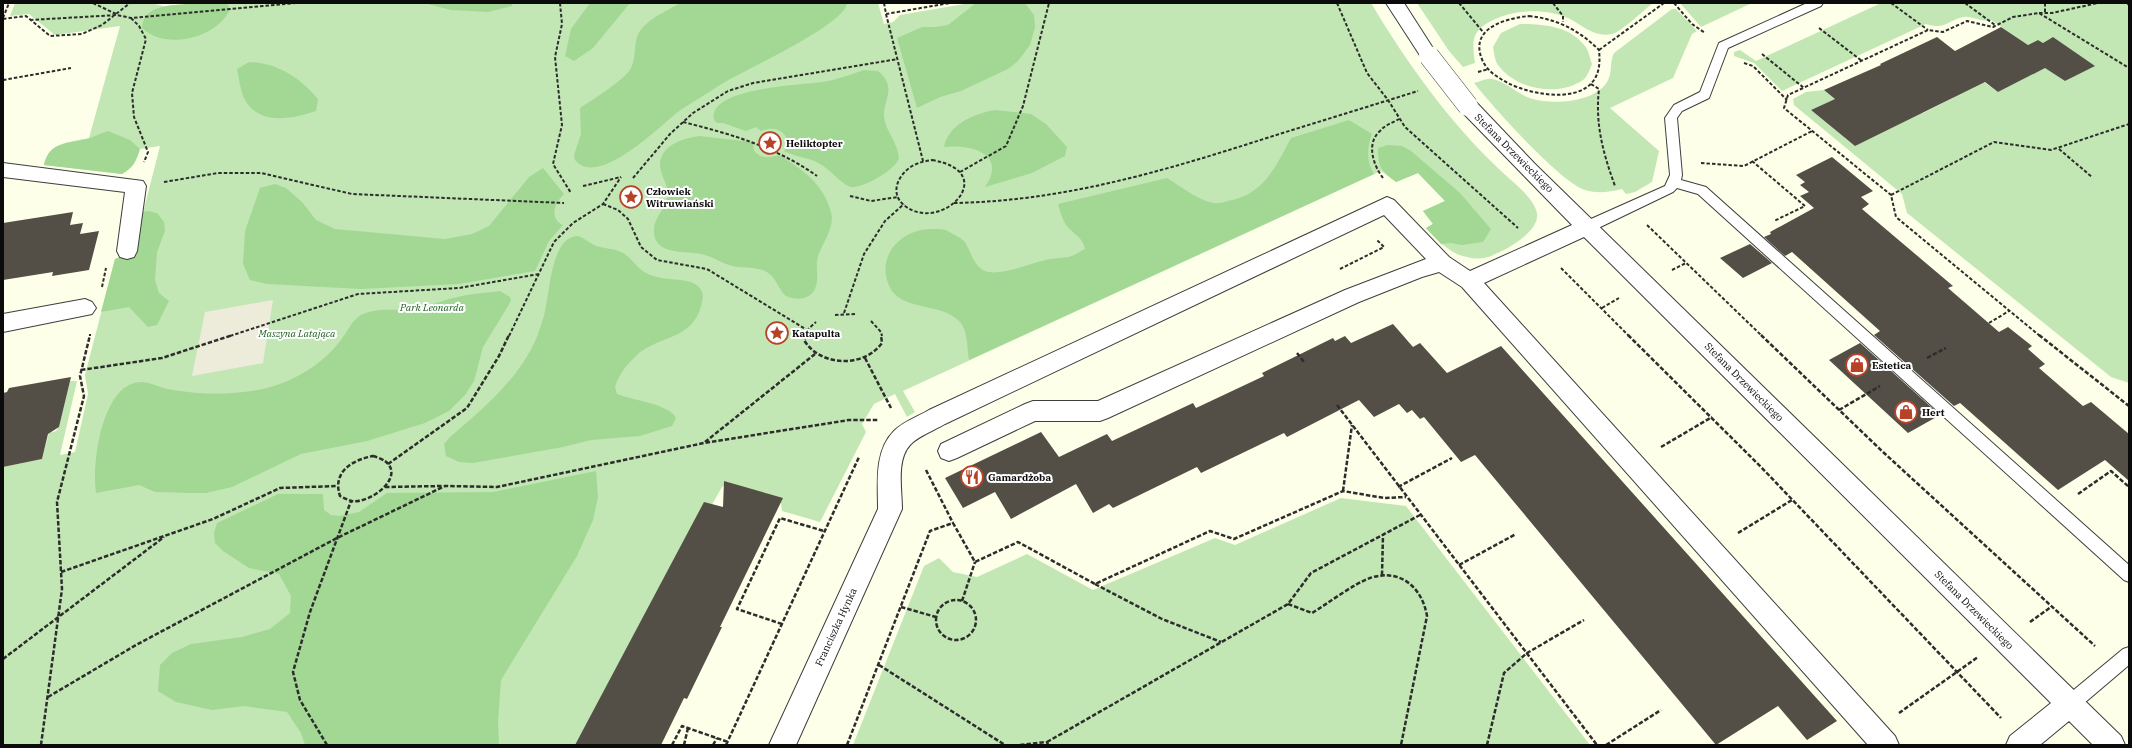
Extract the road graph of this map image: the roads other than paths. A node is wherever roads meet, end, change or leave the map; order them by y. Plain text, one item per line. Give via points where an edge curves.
1 (1395, 3) edge
2 (1817, 3) edge
3 (3, 170) edge
4 (1674, 183) junction
5 (1587, 227) junction
6 (127, 251) road end
7 (1442, 263) junction
8 (1469, 281) junction
9 (89, 318) road end
10 (3, 322) edge
11 (968, 402) junction
12 (987, 432) junction
13 (949, 451) road end
14 (2129, 575) edge
15 (2129, 655) edge
16 (2070, 704) junction
17 (1882, 736) edge
18 (2022, 743) edge
19 (782, 745) edge
20 (2112, 745) edge

1 - 5 street, Stefana Drzewieckiego, bridge via 1429,56 1468,106
2 - 4 lane via 1721,50 1705,95 1678,108 1671,118 1676,175
3 - 6 street via 136,186
4 - 5 lane via 1669,189
4 - 14 lane via 1702,190
5 - 8 street
5 - 16 street, Stefana Drzewieckiego
7 - 8 street
7 - 11 street via 1387,205
7 - 12 street via 1352,296 1100,411 1033,411
8 - 17 street
9 - 10 street
11 - 12 street
11 - 19 street, Franciszka Hynka via 902,437 894,450 890,466 890,509
12 - 13 street
15 - 16 lane
16 - 18 street
16 - 20 street, Stefana Drzewieckiego

